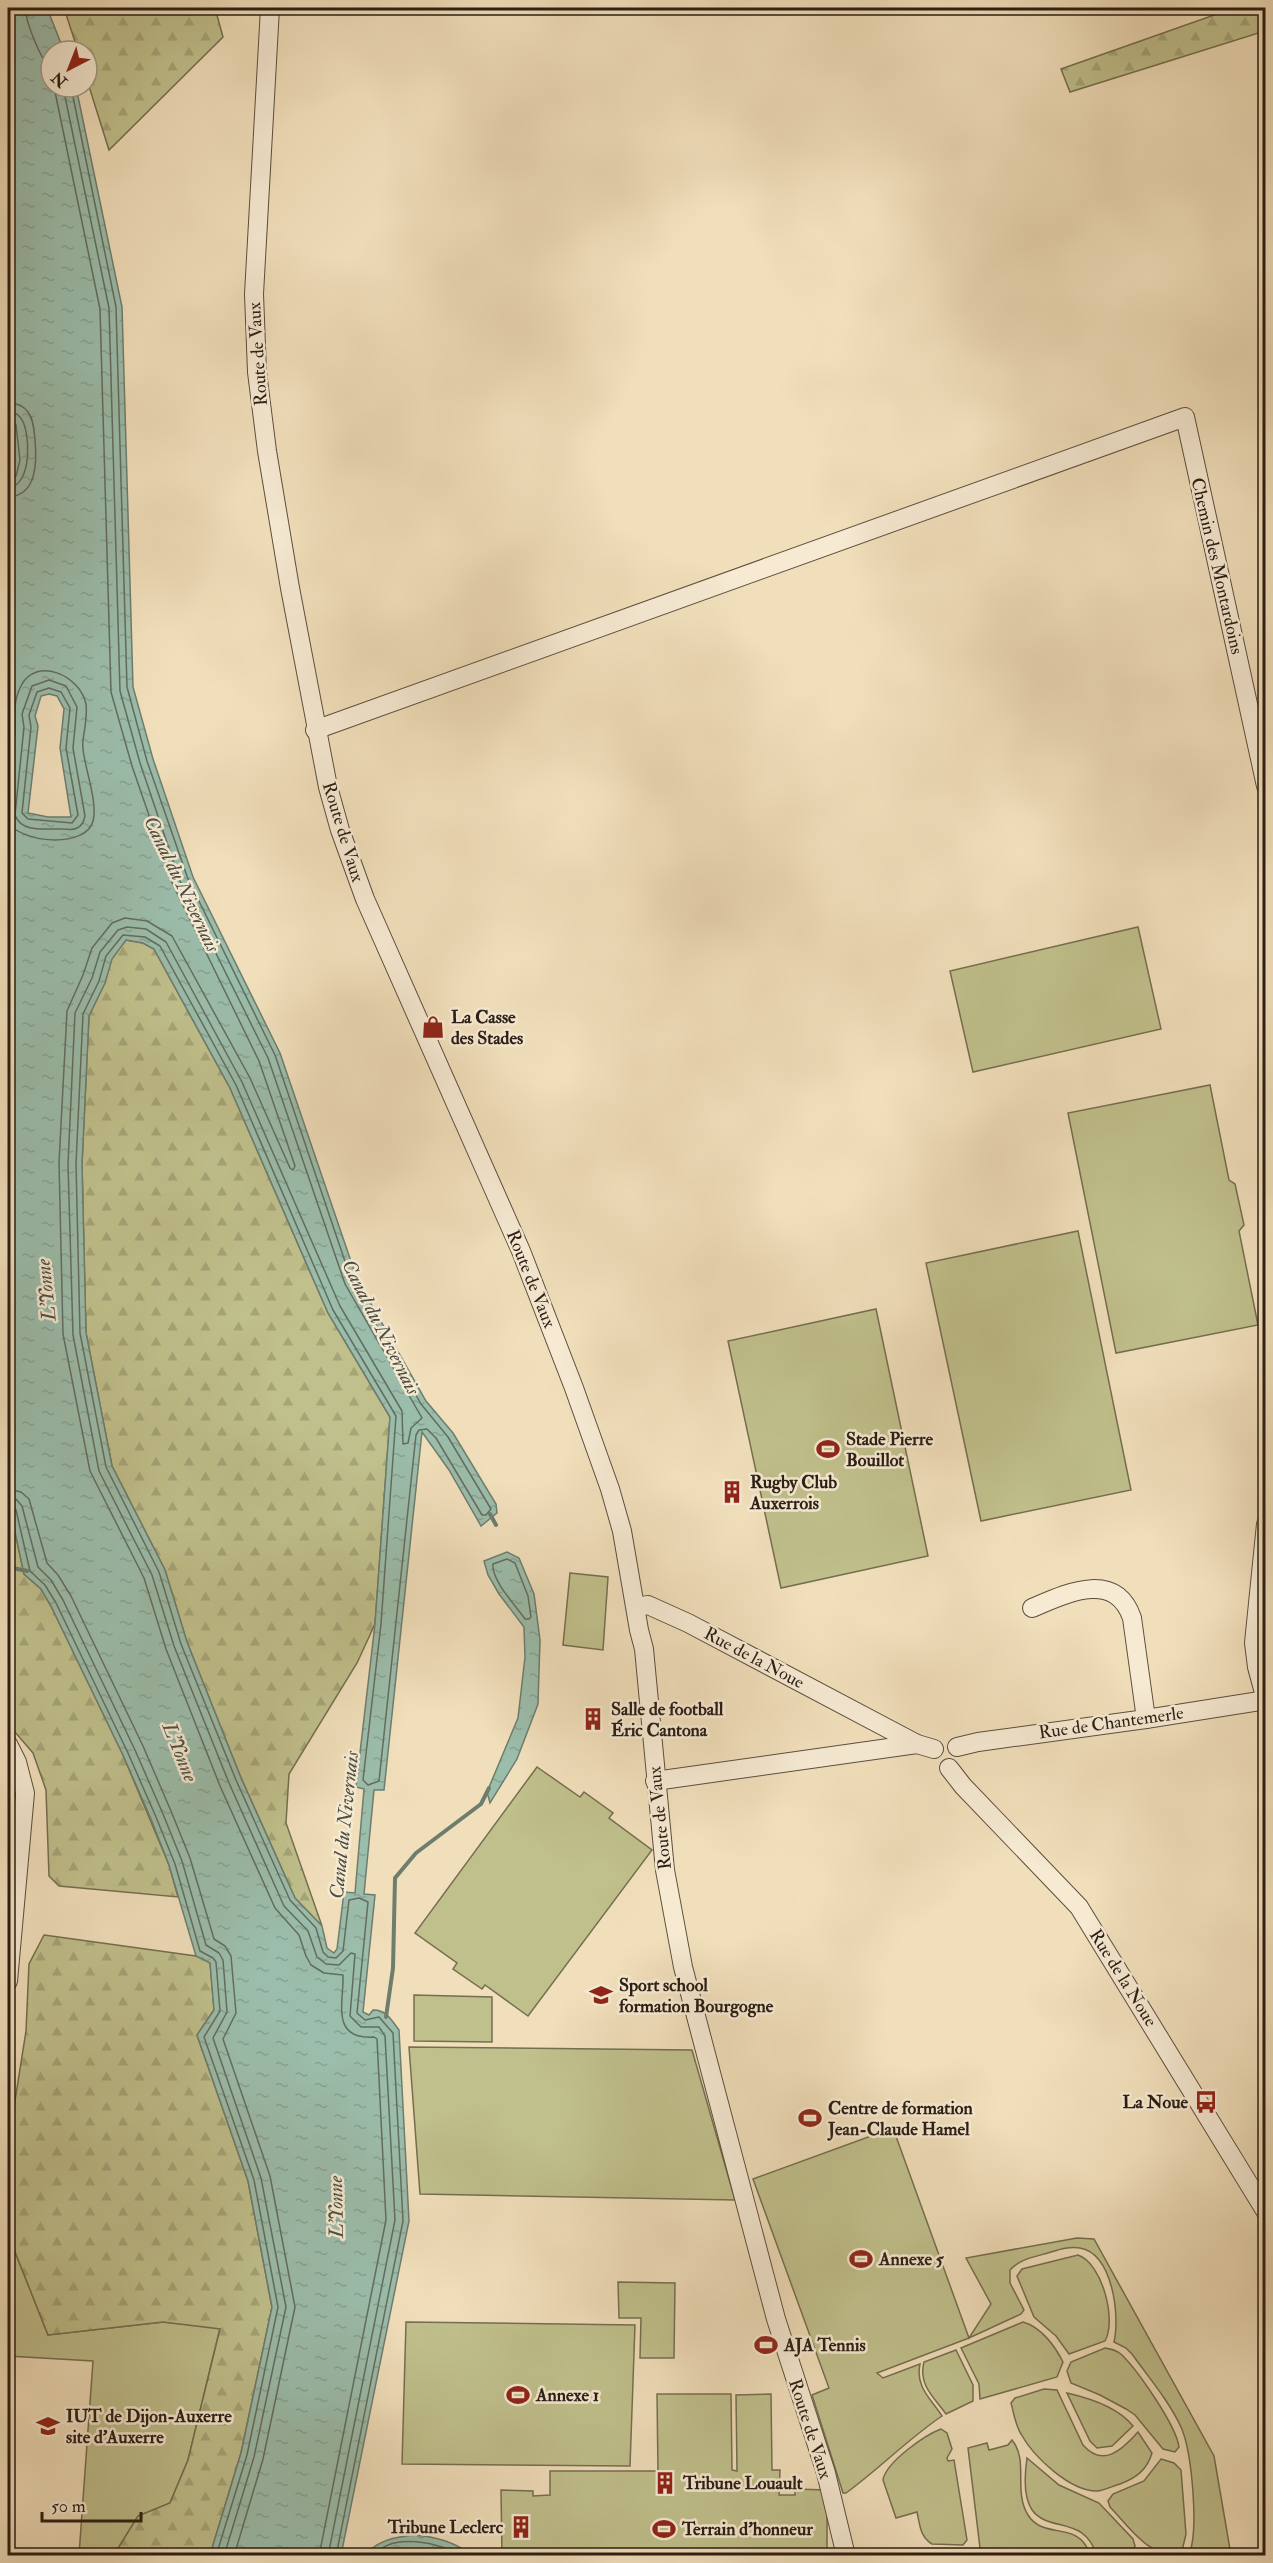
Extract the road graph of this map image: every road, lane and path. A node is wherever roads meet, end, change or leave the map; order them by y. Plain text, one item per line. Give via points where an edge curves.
1 (270, 8) edge
2 (315, 730) junction
3 (1266, 786) edge
4 (1266, 1524) edge
5 (636, 1607) junction
6 (1032, 1608) dead end
7 (1266, 1700) edge
8 (1146, 1719) junction
9 (8, 1744) edge
10 (926, 1747) junction
11 (957, 1747) junction
12 (949, 1768) junction
13 (655, 1781) junction
14 (8, 1982) edge
15 (1266, 2212) edge
16 (846, 2556) edge

1 - 2 street, Route de Vaux via 254,335 267,451
2 - 3 street, Chemin des Montardoins via 1185,417
2 - 5 street, Route de Vaux via 340,831 365,899 521,1251 574,1388 622,1531
4 - 7 street via 1254,1633 1257,1667
5 - 10 street, Rue de la Noue via 648,1605 688,1623
5 - 13 street, Route de Vaux via 644,1649
6 - 8 street via 1089,1589 1105,1590 1122,1600 1132,1618
7 - 8 street, Rue de Chantemerle
8 - 11 street, Rue de Chantemerle
9 - 14 street via 25,1793
10 - 11 street, Rue de Chantemerle via 946,1741
10 - 12 street, Rue de la Noue via 937,1764
10 - 13 street
11 - 12 street via 960,1758
12 - 15 street, Rue de la Noue via 1079,1907
13 - 16 street, Route de Vaux via 665,1870 683,1967 776,2319 826,2473

